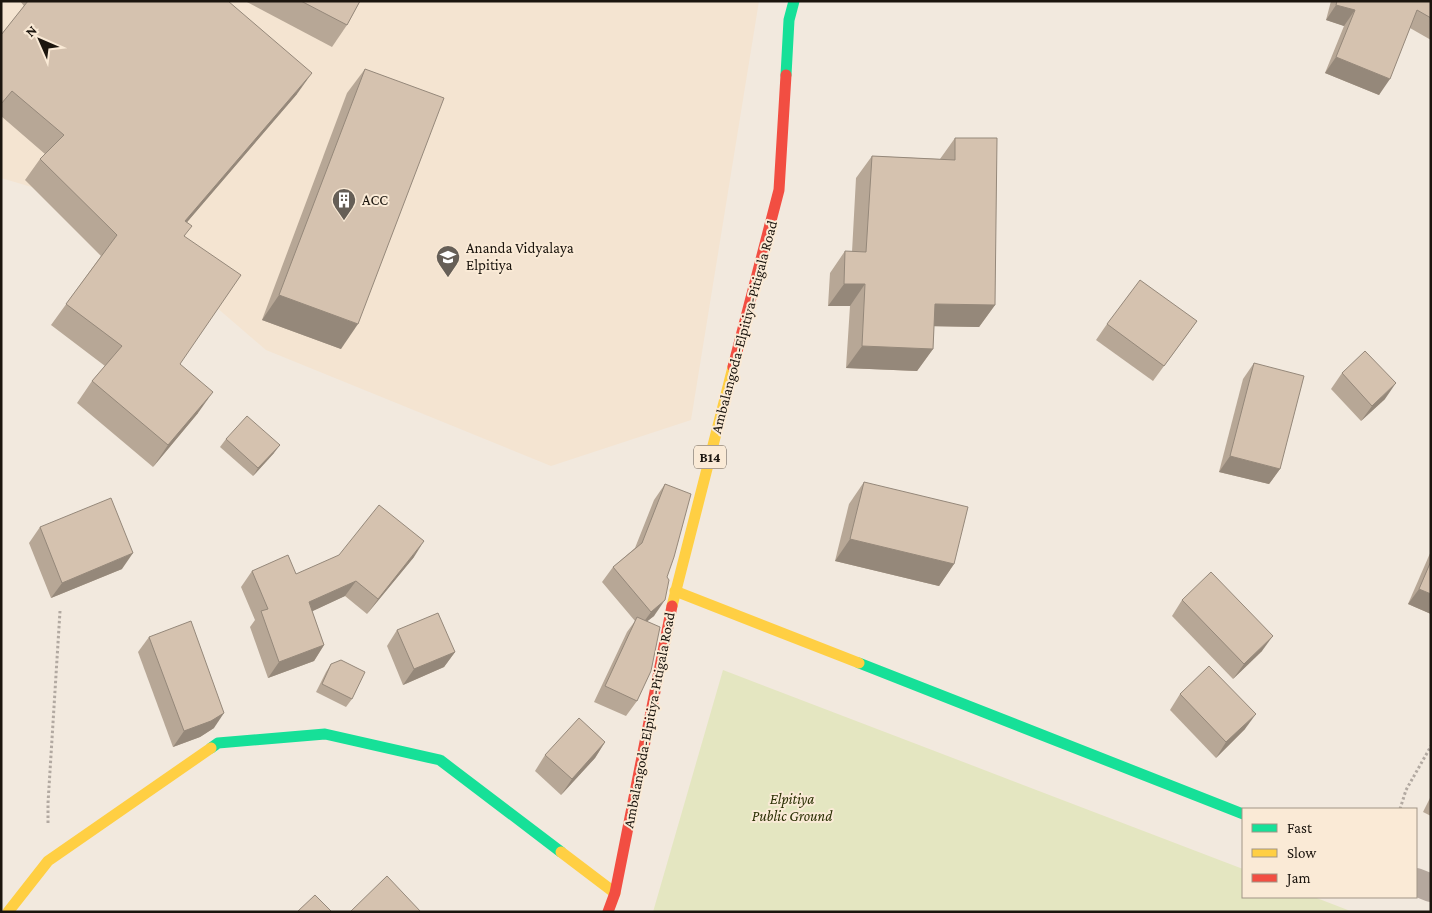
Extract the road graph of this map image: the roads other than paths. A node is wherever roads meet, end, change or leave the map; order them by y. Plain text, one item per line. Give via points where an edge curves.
1 (794, 1) edge
2 (675, 591) junction
3 (1242, 814) edge
4 (1417, 882) edge
5 (1431, 888) edge
6 (615, 893) junction
7 (8, 912) edge
8 (608, 912) edge

1 - 2 street, Ambalangoda-Elpitiya-Pitigala Road / B14 via 789,20 779,190
2 - 3 street
2 - 6 street, Ambalangoda-Elpitiya-Pitigala Road / B14
4 - 5 street
6 - 7 street via 440,760 325,734 218,743 48,861
6 - 8 street, Ambalangoda-Elpitiya-Pitigala Road / B14

